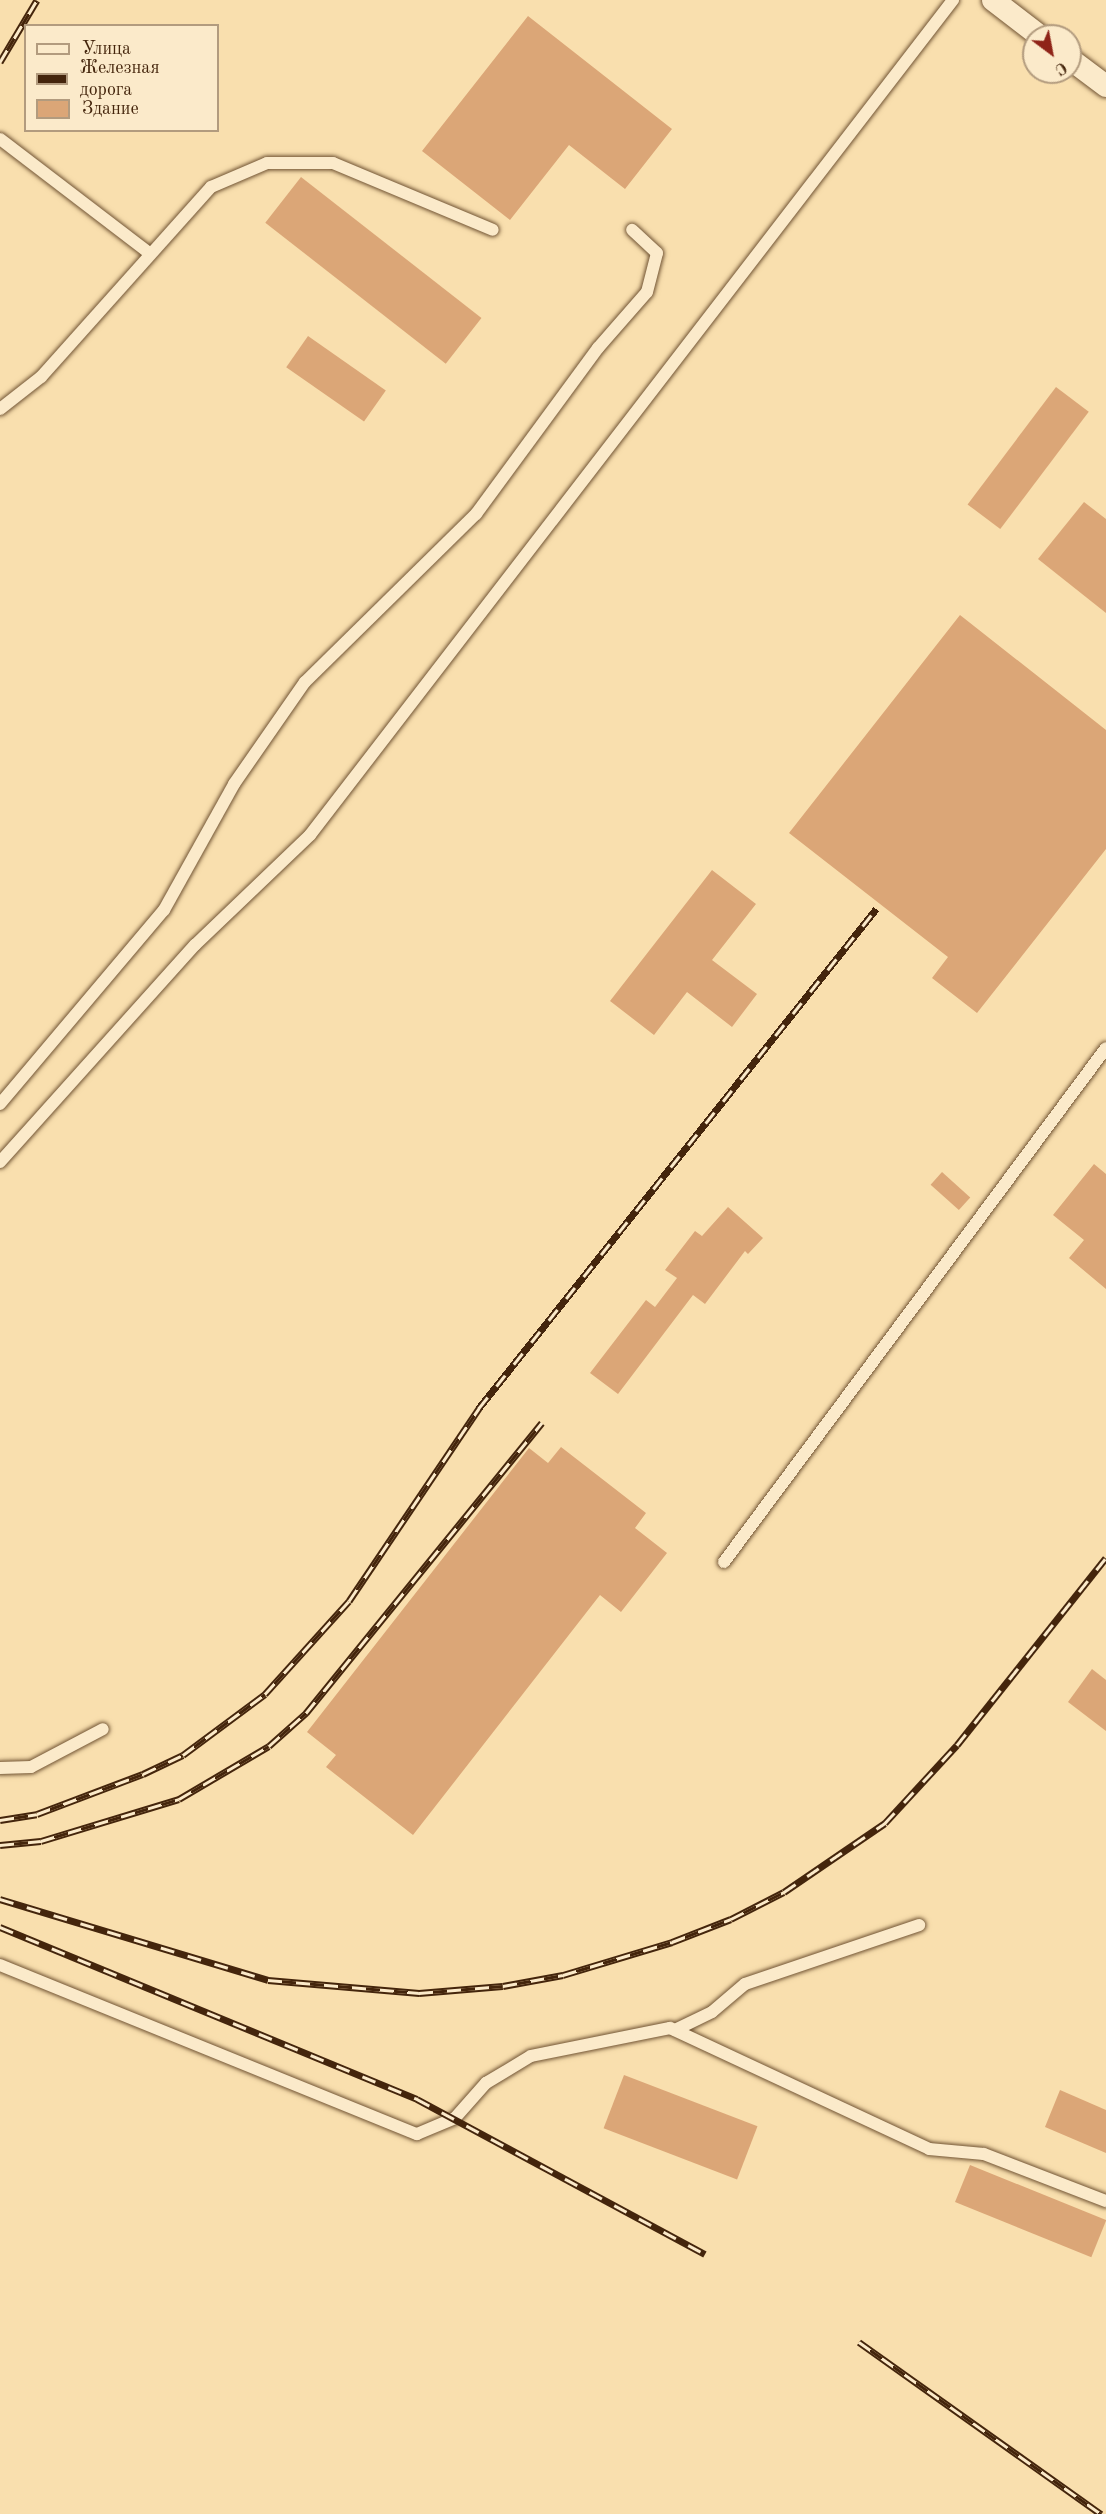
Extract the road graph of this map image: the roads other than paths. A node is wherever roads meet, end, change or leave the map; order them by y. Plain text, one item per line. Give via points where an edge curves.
1 (953, 0) edge
2 (993, 0) edge
3 (1024, 24) edge
4 (1082, 68) edge
5 (1106, 86) edge
6 (0, 140) edge
7 (494, 230) dead end
8 (632, 230) dead end
9 (149, 253) junction
10 (0, 409) edge
11 (1106, 1048) edge
12 (0, 1104) edge
13 (0, 1162) edge
14 (724, 1562) dead end
15 (104, 1729) dead end
16 (0, 1768) edge
17 (919, 1925) dead end
18 (0, 1965) edge
19 (675, 2030) junction
20 (1106, 2200) edge

1 - 13 lane via 310,835 195,945
2 - 3 street
4 - 5 street
6 - 9 lane
7 - 9 lane via 333,162 267,164 211,187
8 - 12 lane via 657,253 647,292 598,348 476,514 305,682 234,784 164,910
9 - 10 lane via 41,377
11 - 14 lane
15 - 16 lane via 31,1767
17 - 19 lane via 745,1984 712,2012
18 - 19 lane via 417,2134 455,2118 486,2083 531,2056
19 - 20 lane via 929,2149 984,2154

